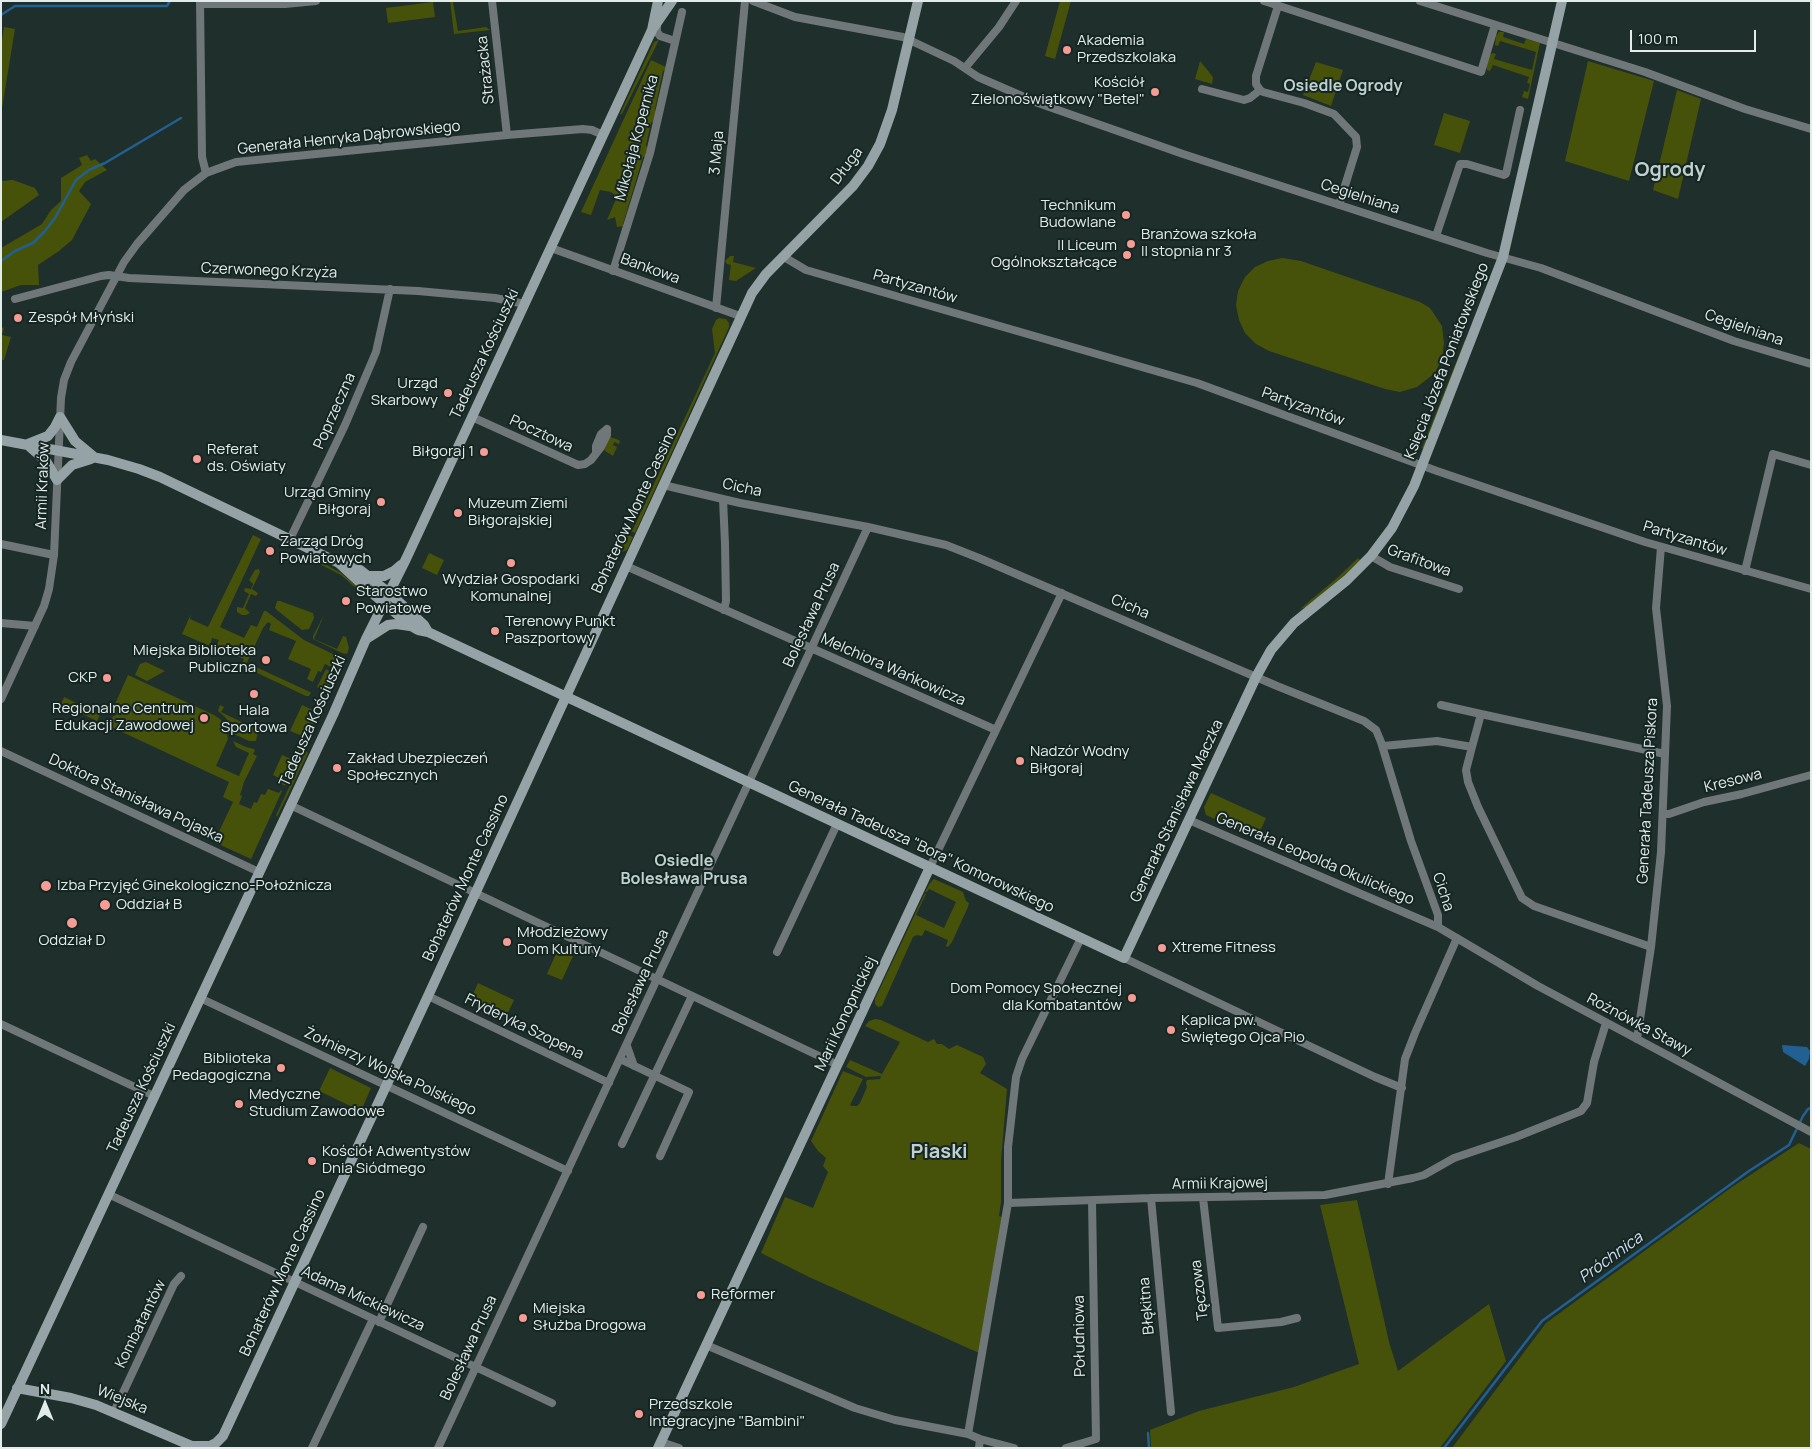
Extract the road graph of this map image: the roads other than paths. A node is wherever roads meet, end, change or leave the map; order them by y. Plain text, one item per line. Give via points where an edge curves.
1 (316, 1) edge
2 (492, 1) edge
3 (658, 1) edge
4 (672, 1) edge
5 (746, 1) edge
6 (753, 1) edge
7 (918, 1) edge
8 (1016, 1) edge
9 (1264, 1) edge
10 (1420, 1) edge
11 (1562, 1) edge
12 (200, 3) edge
13 (1278, 6) junction
14 (682, 12) dead end
15 (1495, 25) junction
16 (654, 27) junction
17 (908, 40) junction
18 (675, 41) junction
19 (1553, 43) junction
20 (965, 68) junction
21 (1202, 89) dead end
22 (1260, 90) junction
23 (1520, 110) dead end
24 (1811, 129) edge
25 (507, 135) junction
26 (603, 135) junction
27 (206, 173) junction
28 (1340, 205) junction
29 (1436, 236) junction
30 (551, 248) junction
31 (784, 257) junction
32 (1503, 257) junction
33 (613, 271) junction
34 (116, 276) junction
35 (390, 290) junction
36 (16, 299) dead end
37 (525, 304) junction
38 (716, 308) junction
39 (740, 316) junction
40 (1811, 364) edge
41 (60, 417) junction
42 (472, 417) junction
43 (1, 440) edge
44 (27, 445) junction
45 (58, 451) junction
46 (596, 453) dead end
47 (98, 458) junction
48 (1422, 465) junction
49 (1811, 465) edge
50 (57, 480) junction
51 (663, 485) junction
52 (723, 499) junction
53 (868, 527) junction
54 (290, 539) junction
55 (1, 544) edge
56 (1662, 547) junction
57 (54, 555) junction
58 (1371, 556) junction
59 (404, 562) junction
60 (339, 563) junction
61 (626, 566) junction
62 (1745, 571) junction
63 (368, 576) junction
64 (1460, 589) dead end
65 (1811, 589) edge
66 (388, 593) junction
67 (1062, 593) junction
68 (384, 603) junction
69 (724, 610) junction
70 (1, 622) edge
71 (35, 626) junction
72 (411, 626) junction
73 (428, 632) junction
74 (366, 639) junction
75 (811, 650) junction
76 (1256, 677) junction
77 (566, 697) junction
78 (1, 699) edge
79 (1441, 705) dead end
80 (1480, 714) junction
81 (996, 730) junction
82 (1383, 746) junction
83 (1472, 747) junction
84 (1, 751) edge
85 (1665, 754) junction
86 (1811, 775) edge
87 (750, 783) junction
88 (290, 806) junction
89 (1663, 814) junction
90 (1189, 820) junction
91 (837, 824) junction
92 (930, 868) junction
93 (259, 872) junction
94 (476, 892) junction
95 (1438, 928) junction
96 (1081, 938) junction
97 (1457, 938) junction
98 (1651, 947) junction
99 (777, 952) dead end
100 (1124, 958) junction
101 (658, 980) junction
102 (428, 996) junction
103 (692, 996) junction
104 (200, 998) junction
105 (1606, 1023) junction
106 (1, 1024) edge
107 (1637, 1040) junction
108 (627, 1046) junction
109 (620, 1059) junction
110 (838, 1065) junction
111 (634, 1066) junction
112 (654, 1076) junction
113 (608, 1083) junction
114 (386, 1086) junction
115 (1402, 1088) junction
116 (154, 1096) junction
117 (1808, 1130) edge
118 (622, 1144) dead end
119 (660, 1156) dead end
120 (568, 1171) junction
121 (1388, 1184) junction
122 (108, 1194) junction
123 (1151, 1198) junction
124 (1203, 1198) junction
125 (1092, 1201) junction
126 (1008, 1203) junction
127 (423, 1226) dead end
128 (181, 1276) dead end
129 (295, 1282) junction
130 (1297, 1318) dead end
131 (376, 1320) junction
132 (706, 1345) junction
133 (475, 1367) junction
134 (17, 1388) junction
135 (552, 1403) dead end
136 (114, 1412) junction
137 (1171, 1412) dead end
138 (1, 1424) edge
139 (968, 1434) junction
140 (980, 1444) edge
141 (660, 1445) edge
142 (210, 1447) edge
143 (312, 1448) edge
144 (438, 1448) edge
145 (679, 1448) edge
146 (1014, 1448) edge
147 (1066, 1448) edge

1 - 12 street
2 - 25 street, Strażacka
3 - 16 street, Tadeusza Kościuszki
4 - 16 street, Tadeusza Kościuszki
5 - 38 street, 3 Maja
6 - 17 street, Cegielniana via 795,17
7 - 17 street, Długa
8 - 20 street
9 - 13 street
10 - 15 street
11 - 19 street, Księcia Józefa Poniatowskiego
12 - 27 street via 202,157
13 - 15 street via 1481,72
13 - 22 street via 1256,76
14 - 18 street, Mikołaja Kopernika
15 - 19 street
16 - 18 street via 660,36
16 - 26 street, Tadeusza Kościuszki
17 - 20 street, Cegielniana
17 - 31 street, Długa via 889,122 873,158 853,186
18 - 33 street, Mikołaja Kopernika via 650,153
19 - 24 street
19 - 32 street, Księcia Józefa Poniatowskiego
20 - 28 street, Cegielniana via 1038,103
21 - 22 street via 1244,100
22 - 28 street via 1334,114 1356,137 1357,147
23 - 29 street via 1506,174 1460,164
25 - 26 street, Generała Henryka Dąbrowskiego via 583,129
25 - 27 street, Generała Henryka Dąbrowskiego via 244,161
26 - 30 street, Tadeusza Kościuszki
27 - 34 street, Generała Henryka Dąbrowskiego via 178,196 137,244
28 - 29 street, Cegielniana
29 - 32 street, Cegielniana
30 - 33 street, Bankowa
30 - 37 street, Tadeusza Kościuszki
31 - 39 street, Długa via 756,286
31 - 48 street, Partyzantów via 806,270 1197,383
32 - 40 street, Cegielniana via 1734,341
32 - 48 street, Księcia Józefa Poniatowskiego
33 - 38 street, Bankowa
34 - 35 street, Czerwonego Krzyża
34 - 36 street, Czerwonego Krzyża via 101,276
34 - 41 street, Armii Kraków via 69,367 63,384
35 - 37 street, Czerwonego Krzyża via 495,298
35 - 54 street, Poprzeczna via 376,352
37 - 42 street, Tadeusza Kościuszki
38 - 39 street, Bankowa
39 - 51 street, Bohaterów Monte Cassino
41 - 44 street via 48,436
41 - 45 street, Armii Kraków
41 - 47 street via 77,443
42 - 46 street, Pocztowa via 574,465 588,463
42 - 59 street, Tadeusza Kościuszki
43 - 44 street
44 - 45 street
44 - 50 street via 46,461
45 - 47 street
45 - 50 street, Armii Kraków
47 - 50 street via 74,464
47 - 54 street via 160,477
48 - 56 street, Partyzantów
48 - 58 street, Księcia Józefa Poniatowskiego via 1398,518
49 - 62 street via 1773,454
50 - 57 street, Armii Kraków
51 - 52 street, Cicha
51 - 61 street, Bohaterów Monte Cassino
52 - 53 street, Cicha
52 - 69 street
53 - 67 street, Cicha via 946,545
53 - 75 street, Bolesława Prusa
54 - 60 street
55 - 57 street
56 - 62 street, Partyzantów
56 - 85 street, Generała Tadeusza Piskora via 1656,608 1666,692
57 - 71 street, Armii Kraków via 49,589
58 - 64 street, Grafitowa via 1390,567
58 - 76 street, Księcia Józefa Poniatowskiego via 1287,630
59 - 63 street via 384,576
59 - 66 street, Tadeusza Kościuszki
60 - 63 street, Generała Tadeusza "Bora" Komorowskiego via 352,566
60 - 68 street, Generała Tadeusza "Bora" Komorowskiego
61 - 69 street, Melchiora Wańkowicza
61 - 77 street, Bohaterów Monte Cassino
62 - 65 street, Partyzantów
63 - 66 street, Generała Tadeusza "Bora" Komorowskiego
66 - 68 street, Tadeusza Kościuszki
66 - 73 street, Generała Tadeusza "Bora" Komorowskiego
67 - 76 street, Cicha
67 - 81 street, Marii Konopnickiej
68 - 72 street, Generała Tadeusza "Bora" Komorowskiego
68 - 74 street, Tadeusza Kościuszki
69 - 75 street, Melchiora Wańkowicza
70 - 71 street
71 - 78 street, Armii Kraków
72 - 73 street, Generała Tadeusza "Bora" Komorowskiego
72 - 74 street via 388,625
73 - 77 street, Generała Tadeusza "Bora" Komorowskiego
74 - 88 street, Tadeusza Kościuszki
75 - 81 street, Melchiora Wańkowicza
75 - 87 street, Bolesława Prusa
76 - 82 street, Cicha via 1364,720 1376,730
76 - 90 street, Generała Stanisława Maczka
77 - 87 street, Generała Tadeusza "Bora" Komorowskiego
77 - 94 street, Bohaterów Monte Cassino
79 - 80 street
80 - 83 street
80 - 85 street
81 - 92 street, Marii Konopnickiej
82 - 83 street via 1436,740
82 - 95 street, Cicha via 1411,841 1438,915
83 - 98 street via 1466,770 1468,782 1522,898 1534,906
84 - 93 street, Doktora Stanisława Pojaska
85 - 89 street, Generała Tadeusza Piskora
86 - 89 street, Kresowa
87 - 91 street, Generała Tadeusza "Bora" Komorowskiego
87 - 101 street, Bolesława Prusa
88 - 93 street, Tadeusza Kościuszki
88 - 94 street
89 - 98 street, Generała Tadeusza Piskora
90 - 95 street, Generała Leopolda Okulickiego
90 - 100 street, Generała Stanisława Maczka
91 - 92 street, Generała Tadeusza "Bora" Komorowskiego
91 - 99 street
92 - 96 street, Generała Tadeusza "Bora" Komorowskiego
92 - 110 street, Marii Konopnickiej
93 - 104 street, Tadeusza Kościuszki
94 - 101 street
94 - 102 street, Bohaterów Monte Cassino
95 - 97 street, Generała Leopolda Okulickiego
96 - 100 street, Generała Tadeusza "Bora" Komorowskiego
96 - 126 street via 1016,1076 1007,1160
97 - 105 street, Rożnówka Stawy
97 - 115 street via 1409,1046
98 - 107 street, Generała Tadeusza Piskora
100 - 115 street, Generała Tadeusza "Bora" Komorowskiego
101 - 103 street
101 - 108 street, Bolesława Prusa
102 - 113 street, Fryderyka Szopena
102 - 114 street, Bohaterów Monte Cassino
103 - 110 street
103 - 112 street
104 - 114 street, Żołnierzy Wojska Polskiego
104 - 116 street, Tadeusza Kościuszki
105 - 107 street, Rożnówka Stawy
105 - 121 street, Armii Krajowej via 1594,1062 1587,1103 1581,1111 1454,1158 1424,1175
106 - 116 street
107 - 117 street, Rożnówka Stawy
108 - 109 street, Bolesława Prusa
108 - 111 street
109 - 111 street
109 - 113 street, Bolesława Prusa
110 - 132 street, Marii Konopnickiej
111 - 112 street
112 - 118 street
112 - 119 street via 689,1092
113 - 120 street, Bolesława Prusa
114 - 120 street, Żołnierzy Wojska Polskiego
114 - 129 street, Bohaterów Monte Cassino
115 - 121 street
116 - 122 street, Tadeusza Kościuszki
120 - 133 street, Bolesława Prusa
121 - 124 street, Armii Krajowej via 1330,1195
122 - 129 street, Adama Mickiewicza
122 - 134 street, Tadeusza Kościuszki
123 - 124 street, Armii Krajowej
123 - 125 street, Armii Krajowej
123 - 137 street, Błękitna
124 - 130 street, Tęczowa via 1218,1328
125 - 126 street, Armii Krajowej
125 - 147 street, Południowa via 1096,1439
126 - 139 street
127 - 131 street
128 - 136 street, Kombatantów via 174,1284
129 - 131 street, Adama Mickiewicza
129 - 142 street, Bohaterów Monte Cassino via 224,1433
131 - 133 street, Adama Mickiewicza
131 - 143 street
132 - 139 street via 855,1408 895,1420
132 - 141 street, Marii Konopnickiej
133 - 135 street, Adama Mickiewicza
133 - 144 street, Bolesława Prusa
134 - 136 street, Wiejska via 79,1400
134 - 138 street, Tadeusza Kościuszki
136 - 142 street, Wiejska via 192,1446
139 - 140 street
140 - 146 street
141 - 145 street

